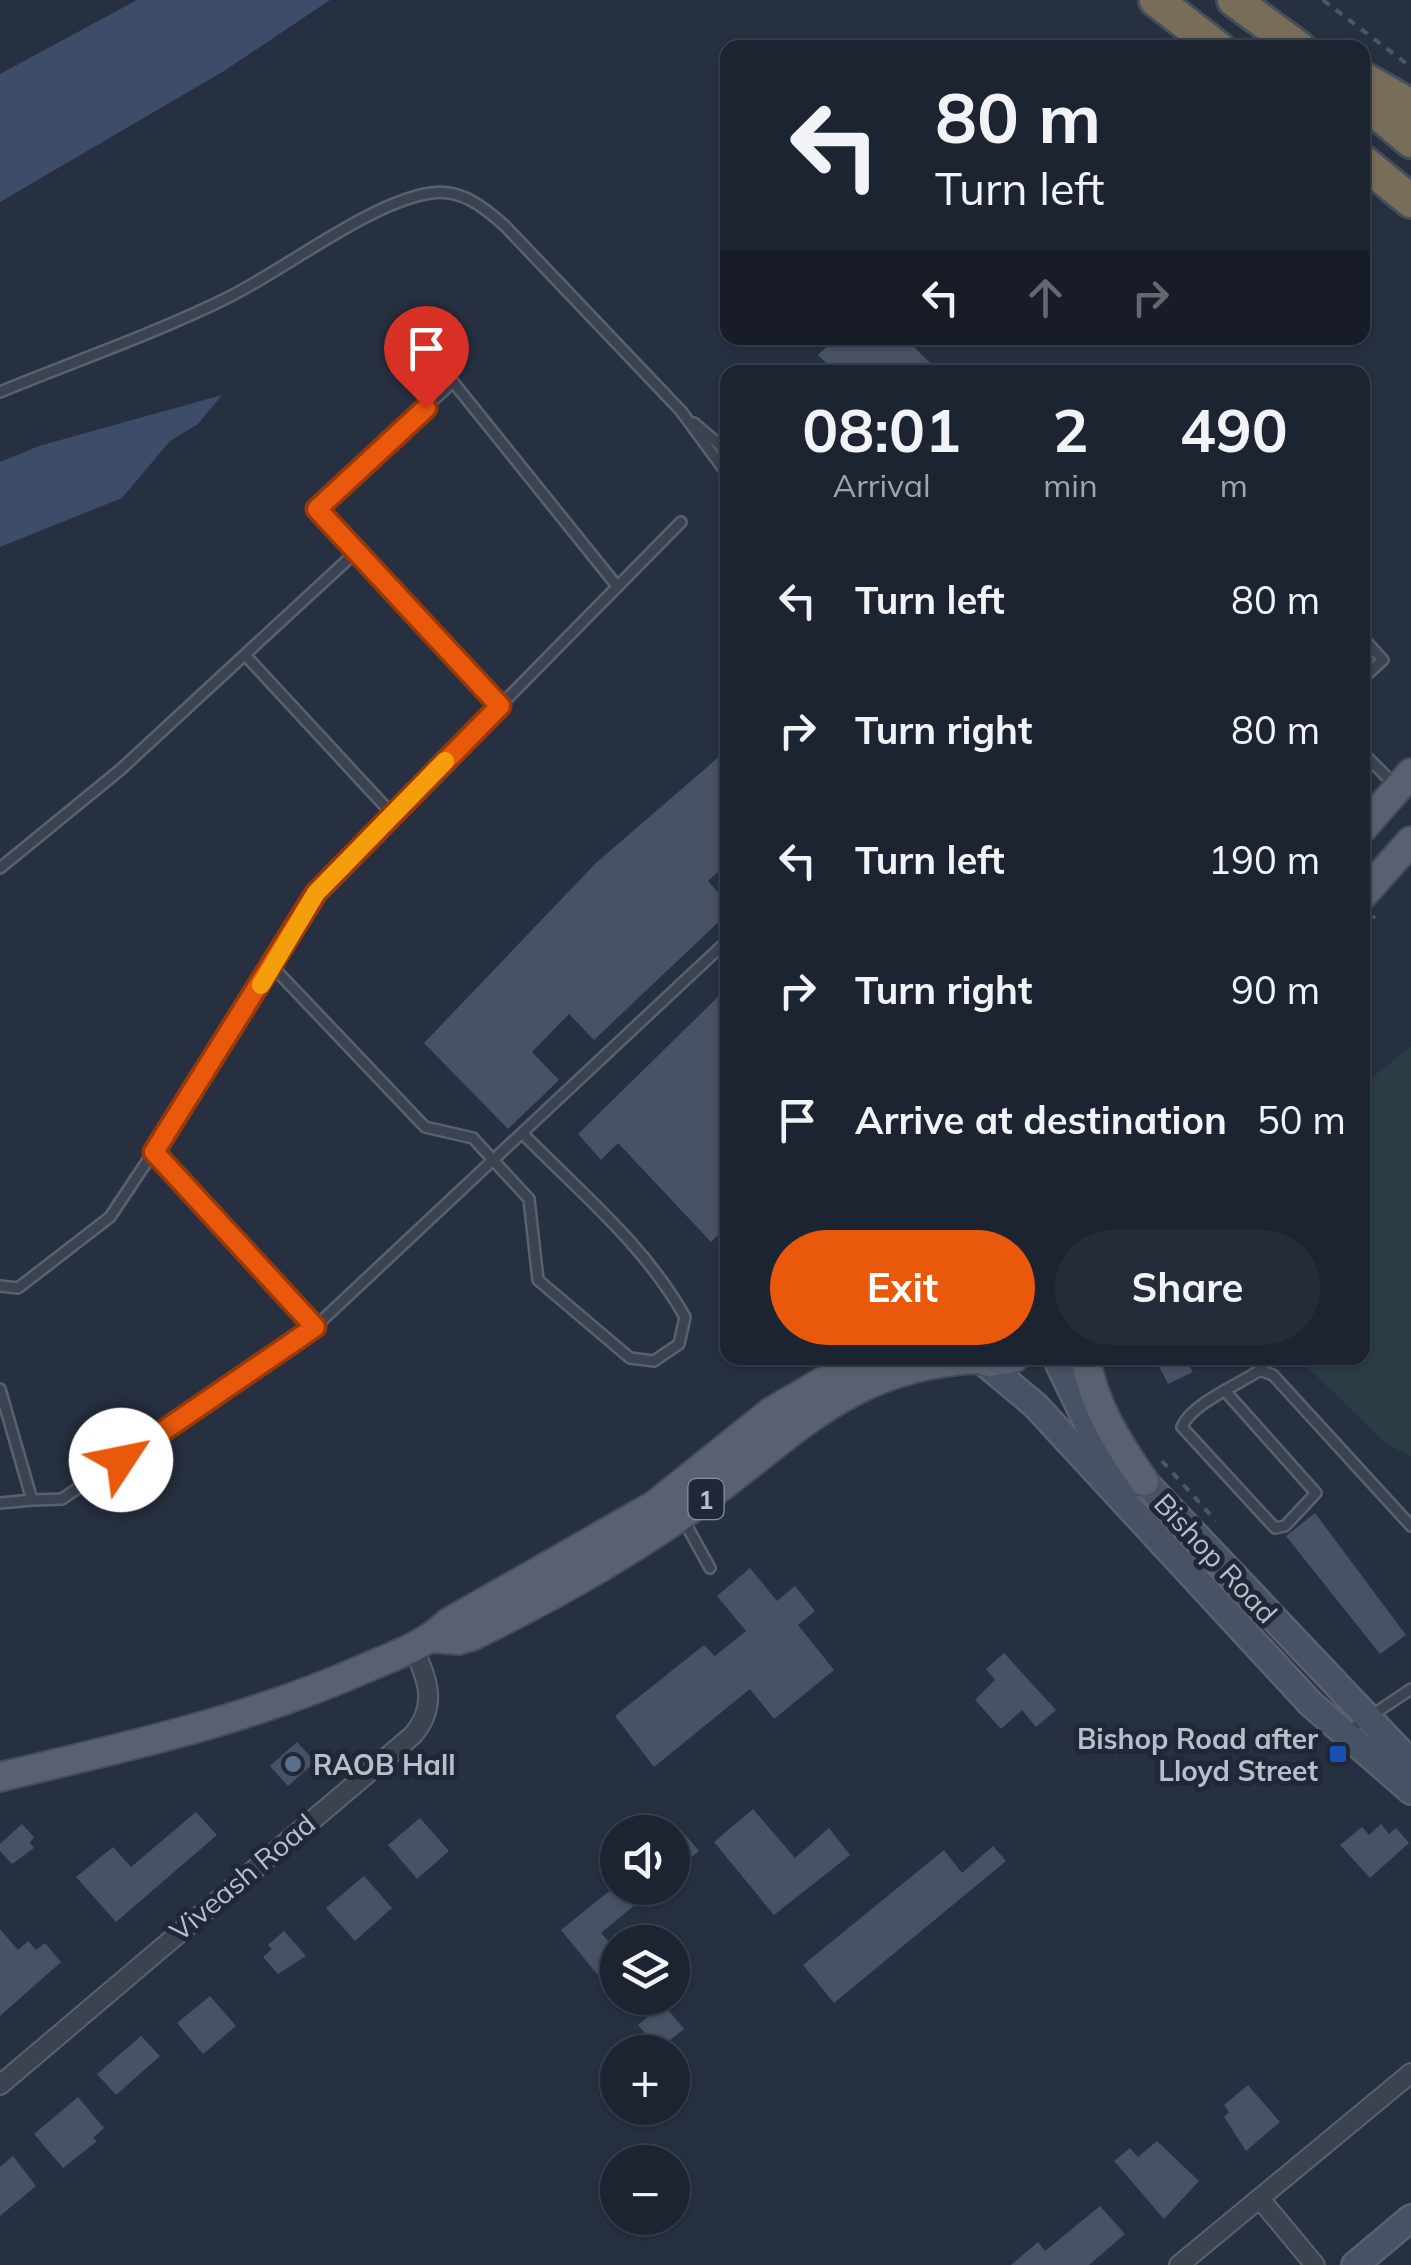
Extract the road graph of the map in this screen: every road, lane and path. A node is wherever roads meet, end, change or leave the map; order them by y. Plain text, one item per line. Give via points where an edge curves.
1 (1156, 0) edge
2 (1234, 0) edge
3 (1323, 0) edge
4 (1208, 40) edge
5 (1292, 40) edge
6 (1411, 67) edge
7 (1370, 83) edge
8 (1411, 106) edge
9 (1370, 107) edge
10 (1411, 141) edge
11 (1370, 167) edge
12 (1411, 201) edge
13 (0, 392) edge
14 (681, 411) junction
15 (720, 445) edge
16 (720, 464) edge
17 (681, 522) dead end
18 (356, 552) junction
19 (617, 586) junction
20 (1370, 646) edge
21 (244, 655) junction
22 (1370, 671) edge
23 (500, 706) junction
24 (1370, 758) edge
25 (1407, 784) edge
26 (393, 815) junction
27 (1370, 821) edge
28 (1411, 841) edge
29 (0, 868) edge
30 (1370, 887) edge
31 (720, 947) edge
32 (272, 966) junction
33 (522, 1133) junction
34 (154, 1152) junction
35 (493, 1160) junction
36 (0, 1286) edge
37 (315, 1327) junction
38 (851, 1365) edge
39 (922, 1365) edge
40 (985, 1365) edge
41 (1059, 1365) edge
42 (1087, 1365) edge
43 (0, 1389) edge
44 (1226, 1392) junction
45 (1151, 1470) junction
46 (32, 1500) junction
47 (0, 1503) edge
48 (675, 1506) junction
49 (1220, 1526) dead end
50 (1411, 1526) edge
51 (710, 1568) dead end
52 (423, 1643) junction
53 (1411, 1690) edge
54 (1365, 1716) junction
55 (1345, 1734) junction
56 (1411, 1764) edge
57 (0, 1777) edge
58 (1411, 1792) edge
59 (1411, 2073) edge
60 (0, 2085) edge
61 (1260, 2199) junction
62 (1411, 2218) edge
63 (1179, 2265) edge
64 (1315, 2265) edge
65 (1355, 2265) edge

1 - 4 highway
2 - 5 highway
3 - 6 path
7 - 8 highway
9 - 10 highway
11 - 12 highway
13 - 14 lane via 226,300 359,220 433,192 477,201
14 - 15 lane
14 - 16 lane
17 - 19 lane
18 - 19 lane via 317,509 453,382
18 - 21 lane
18 - 23 lane
19 - 23 lane
20 - 22 lane via 1382,660
21 - 26 lane
21 - 29 lane via 120,770
23 - 26 lane
24 - 25 lane
25 - 27 main road
26 - 32 lane via 316,893
28 - 30 main road
31 - 33 lane
32 - 34 lane
32 - 35 lane via 425,1126 473,1138
33 - 35 lane
33 - 35 lane via 662,1276 685,1317 679,1344 654,1362 630,1358 538,1280 529,1199
34 - 36 lane via 110,1217 18,1288
34 - 37 lane
35 - 37 lane
37 - 46 lane via 62,1499
38 - 48 main road, 1 via 771,1412
39 - 48 main road, 1 via 870,1381
40 - 55 street, Bishop Road via 1035,1405
41 - 45 street, Bishop Road via 1095,1439 1132,1486
42 - 45 main road via 1107,1420
43 - 46 lane
44 - 44 lane via 1316,1492 1279,1529 1182,1426
44 - 50 lane via 1262,1371 1273,1375
45 - 49 path
45 - 54 street, Bishop Road
46 - 47 lane
48 - 51 lane
48 - 52 main road, 1 via 612,1532
52 - 57 main road, 1 via 313,1692 191,1731
52 - 60 street, Viveash Road via 430,1702 413,1735
53 - 54 lane
54 - 55 lane
54 - 56 street, Bishop Road
55 - 58 street, Bishop Road
59 - 61 street
61 - 63 street
61 - 64 street
62 - 65 street

